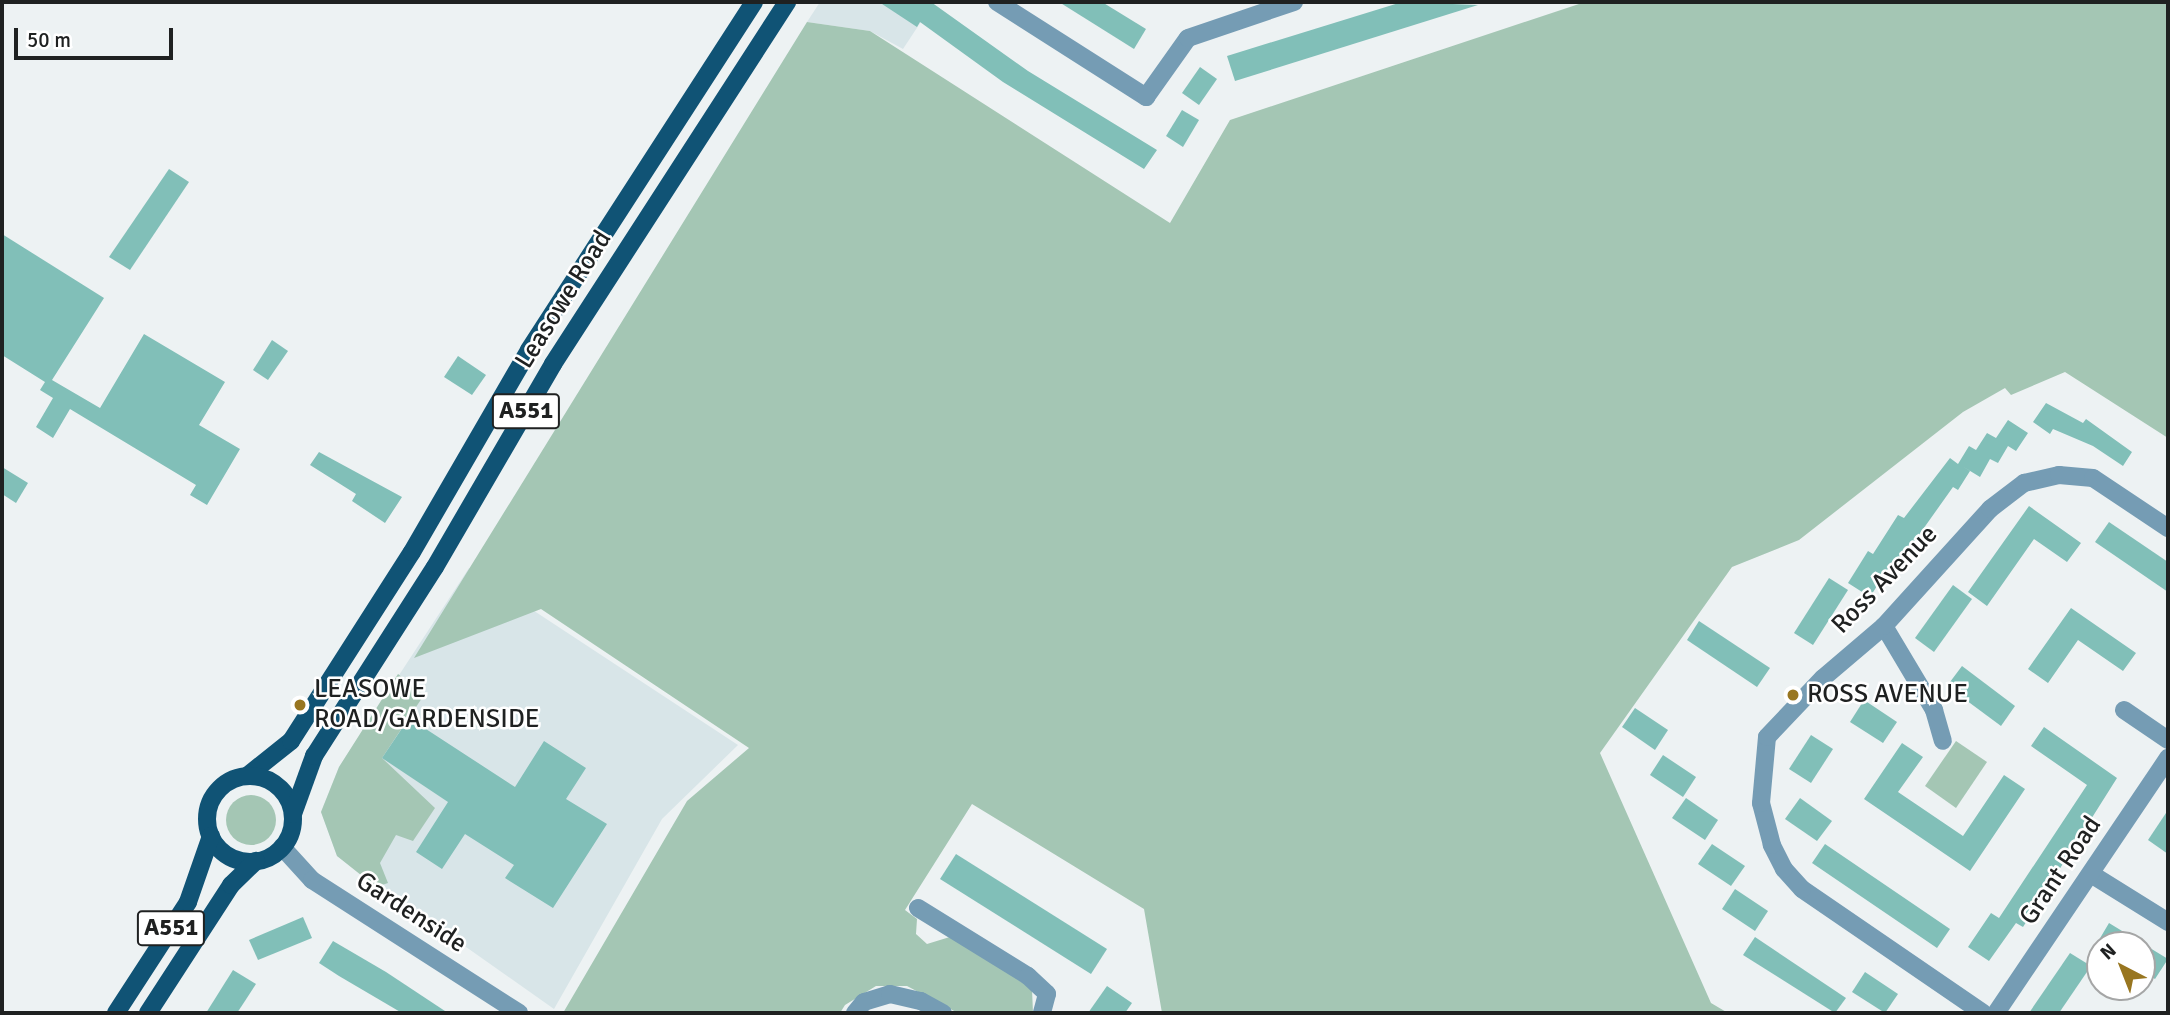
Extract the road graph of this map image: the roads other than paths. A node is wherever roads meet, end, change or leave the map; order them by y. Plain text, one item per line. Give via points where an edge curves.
1 (754, 2) edge
2 (786, 2) edge
3 (997, 2) edge
4 (1294, 2) edge
5 (1023, 8) edge
6 (2168, 528) edge
7 (1884, 626) junction
8 (2124, 710) dead end
9 (2168, 740) edge
10 (1943, 741) dead end
11 (2168, 758) edge
12 (247, 776) junction
13 (293, 814) junction
14 (211, 836) junction
15 (282, 847) junction
16 (256, 861) junction
17 (2091, 874) junction
18 (918, 908) dead end
19 (2168, 922) edge
20 (116, 1013) edge
21 (148, 1013) edge
22 (519, 1013) edge
23 (855, 1013) edge
24 (943, 1013) edge
25 (1042, 1013) edge
26 (1983, 1013) edge
27 (1996, 1013) edge

1 - 12 main road, Leasowe Road / A551 via 529,349 412,552 291,741
2 - 13 main road, Leasowe Road / A551 via 553,364 435,567 314,756
3 - 5 street
4 - 5 street via 1188,38 1146,97
6 - 7 street, Ross Avenue via 2092,478 2059,475 2024,483 1947,552
7 - 10 street via 1934,710
7 - 26 street, Ross Avenue via 1823,678 1767,737 1761,803 1772,845 1784,869 1802,889
8 - 9 street
11 - 17 street, Grant Road
12 - 13 main road via 279,786
12 - 14 main road via 231,780 213,797 208,810
13 - 15 main road
14 - 16 main road via 230,857
14 - 20 main road, A551 via 188,902
15 - 16 main road
15 - 22 street, Gardenside via 312,880
16 - 21 main road, A551 via 230,884
17 - 19 street
17 - 27 street, Grant Road
18 - 25 street via 1028,975 1047,994
23 - 24 street via 864,1002 890,994 921,1001

